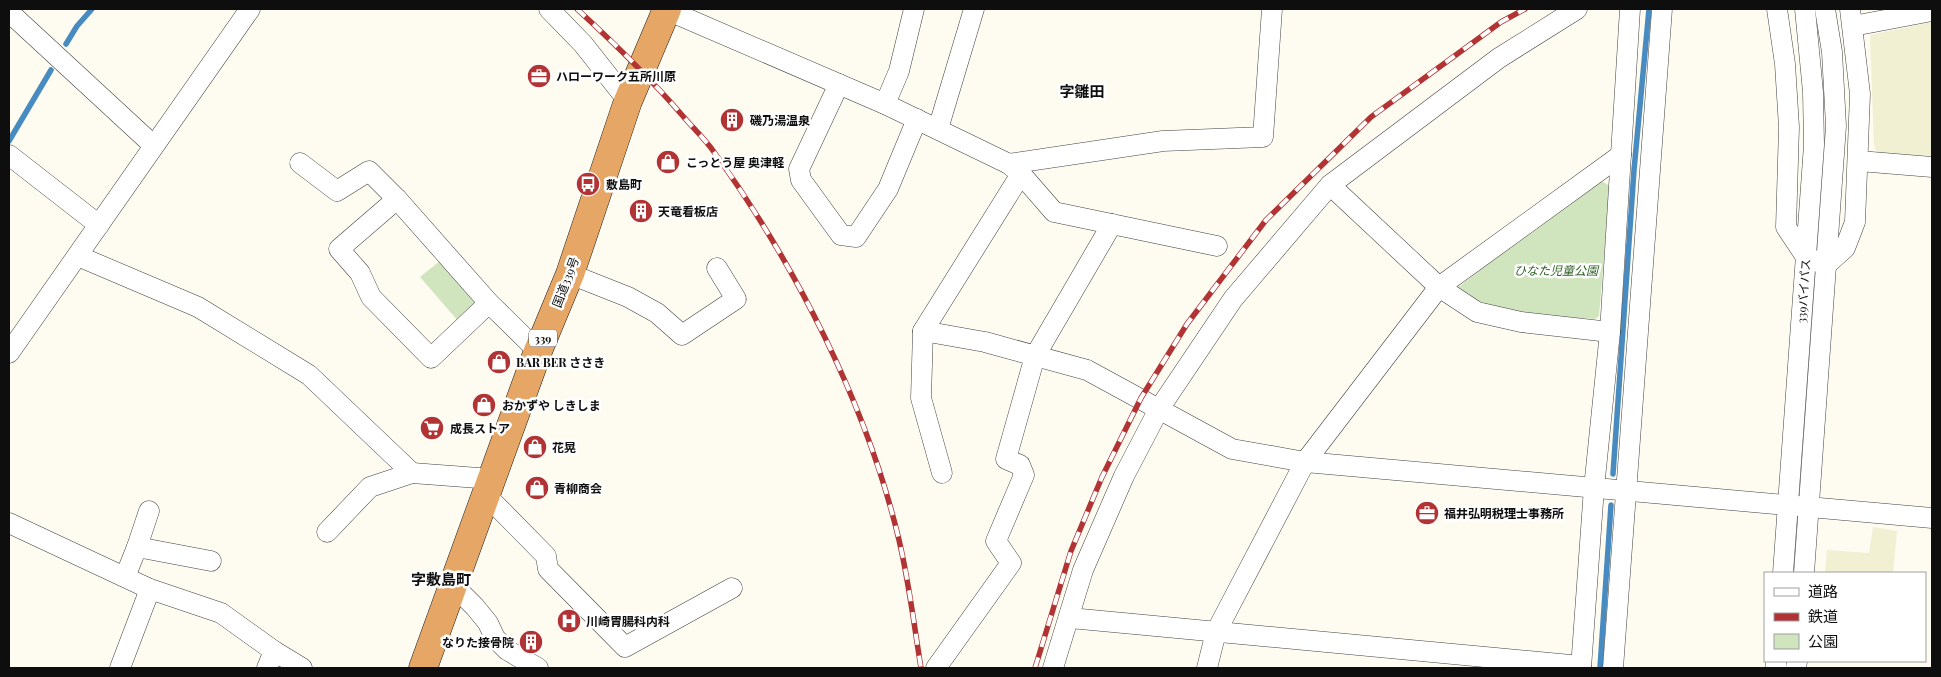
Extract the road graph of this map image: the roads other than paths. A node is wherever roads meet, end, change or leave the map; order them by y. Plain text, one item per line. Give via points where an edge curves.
1 (250, 9) edge
2 (549, 9) edge
3 (914, 9) edge
4 (974, 9) edge
5 (1272, 9) edge
6 (1577, 9) edge
7 (1630, 9) edge
8 (1662, 9) edge
9 (1777, 9) edge
10 (1805, 9) edge
11 (1825, 9) edge
12 (667, 10) edge
13 (1932, 11) edge
14 (9, 12) edge
15 (1852, 17) edge
16 (839, 84) junction
17 (628, 102) junction
18 (885, 104) junction
19 (917, 119) junction
20 (938, 129) junction
21 (153, 145) junction
22 (9, 155) edge
23 (1621, 156) junction
24 (1859, 160) junction
25 (300, 163) dead end
26 (1932, 166) edge
27 (1015, 169) junction
28 (1330, 185) junction
29 (397, 199) junction
30 (1112, 224) junction
31 (99, 225) junction
32 (1217, 246) dead end
33 (78, 256) junction
34 (1806, 257) junction
35 (1826, 265) junction
36 (717, 268) dead end
37 (570, 274) junction
38 (1439, 287) junction
39 (489, 303) junction
40 (923, 331) junction
41 (1610, 332) junction
42 (11, 346) edge
43 (538, 351) junction
44 (1035, 356) junction
45 (1160, 409) junction
46 (1305, 462) junction
47 (942, 473) dead end
48 (412, 474) junction
49 (489, 487) junction
50 (1594, 488) junction
51 (1626, 491) junction
52 (1788, 505) junction
53 (1809, 508) junction
54 (149, 511) dead end
55 (1932, 518) edge
56 (9, 523) edge
57 (327, 532) dead end
58 (137, 547) junction
59 (211, 561) dead end
60 (1783, 572) edge
61 (1804, 572) edge
62 (125, 577) junction
63 (454, 586) junction
64 (732, 588) dead end
65 (150, 589) junction
66 (1070, 618) junction
67 (1216, 632) junction
68 (1412, 659) edge
69 (270, 660) edge
70 (1581, 667) edge
71 (120, 668) edge
72 (302, 668) edge
73 (423, 668) edge
74 (538, 668) edge
75 (936, 668) edge
76 (1053, 668) edge
77 (1207, 668) edge
78 (1613, 668) edge

1 - 21 street
2 - 17 street via 583,44
3 - 18 street via 899,71
4 - 20 street
5 - 27 street via 1263,137 1163,141
6 - 28 street via 1499,58
7 - 23 street
8 - 51 street
9 - 34 street via 1786,64 1789,127 1786,227
10 - 34 street, 339バイパス via 1813,84 1814,146
11 - 35 street via 1832,52 1836,126
12 - 16 street
12 - 17 highway, 国道339号 / 339
13 - 15 street
14 - 21 street
15 - 24 street via 1860,94
16 - 18 street
16 - 19 street via 799,169 801,180 841,235 856,237 888,189
17 - 37 highway, 国道339号 / 339
18 - 19 street
19 - 20 street
20 - 27 street
21 - 31 street
22 - 31 street
23 - 38 street
23 - 41 street
24 - 26 street
24 - 35 street via 1856,222 1845,248
25 - 29 street via 336,191 369,170
27 - 30 street via 1054,212
27 - 40 street
28 - 38 street
28 - 45 street via 1233,299
29 - 39 street
29 - 39 street via 340,249 360,273 371,297 431,358
30 - 32 street
30 - 44 street
31 - 33 street
33 - 42 street
33 - 48 street via 198,307 309,375
34 - 35 street
34 - 52 street, 339バイパス
35 - 53 street
36 - 37 street via 736,299 682,335 657,313 628,297
37 - 43 highway, 国道339号 / 339
38 - 41 street via 1477,312 1521,322
38 - 46 street
39 - 43 street
40 - 44 street via 985,342
40 - 47 street via 921,398
41 - 50 street
43 - 49 highway, 国道339号 / 339
44 - 45 street via 1088,370
44 - 75 street via 1006,459 1020,465 1024,475 996,541 1012,563
45 - 46 street via 1232,449
45 - 66 street via 1083,570
46 - 50 street
46 - 67 street
48 - 49 street
48 - 57 street via 370,487
49 - 63 highway, 国道339号 / 339
49 - 64 street via 546,556 548,569 625,647
50 - 51 street
50 - 70 street
51 - 52 street
51 - 78 street
52 - 53 street
52 - 60 street, 339バイパス
53 - 55 street
53 - 61 street
54 - 58 street
56 - 62 street
58 - 59 street
58 - 62 street
62 - 65 street
63 - 73 highway, 国道339号 / 339
63 - 74 street via 475,607 507,650
65 - 69 street via 221,613
65 - 71 street
66 - 67 street
66 - 76 street
67 - 68 street
67 - 77 street
68 - 70 street
69 - 72 street

